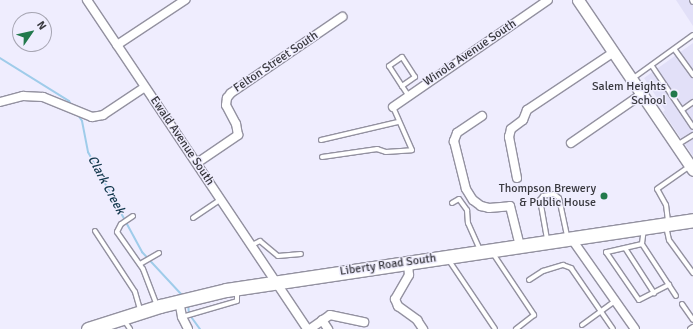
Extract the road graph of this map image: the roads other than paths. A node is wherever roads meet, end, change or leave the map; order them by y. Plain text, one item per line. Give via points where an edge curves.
1 (88, 0) edge
2 (185, 0) edge
3 (548, 0) edge
4 (578, 0) edge
5 (342, 17) dead end
6 (693, 35) edge
7 (117, 45) junction
8 (675, 50) junction
9 (614, 52) junction
10 (652, 66) junction
11 (693, 75) edge
12 (632, 79) junction
13 (402, 86) junction
14 (145, 87) junction
15 (642, 94) junction
16 (408, 95) junction
17 (0, 102) edge
18 (693, 102) edge
19 (393, 106) joint
20 (682, 110) junction
21 (482, 116) dead end
22 (398, 122) junction
23 (693, 127) edge
24 (693, 134) edge
25 (321, 140) dead end
26 (572, 143) dead end
27 (677, 145) junction
28 (322, 157) dead end
29 (197, 163) junction
30 (692, 168) edge
31 (517, 178) dead end
32 (221, 198) junction
33 (452, 203) dead end
34 (133, 216) dead end
35 (193, 218) dead end
36 (693, 220) edge
37 (667, 224) junction
38 (645, 227) junction
39 (95, 231) dead end
40 (570, 238) junction
41 (548, 242) junction
42 (642, 244) junction
43 (252, 245) junction
44 (520, 246) junction
45 (625, 248) junction
46 (486, 251) junction
47 (159, 253) dead end
48 (301, 254) dead end
49 (446, 257) junction
50 (408, 262) junction
51 (140, 264) junction
52 (693, 273) edge
53 (529, 280) dead end
54 (276, 282) junction
55 (669, 285) junction
56 (654, 293) junction
57 (237, 295) junction
58 (676, 296) dead end
59 (179, 301) junction
60 (615, 301) junction
61 (682, 304) dead end
62 (158, 307) junction
63 (601, 311) junction
64 (140, 312) junction
65 (182, 317) junction
66 (123, 318) junction
67 (322, 320) junction
68 (693, 320) edge
69 (364, 322) dead end
70 (582, 325) dead end
71 (693, 327) edge
72 (88, 329) edge
73 (130, 329) edge
74 (188, 329) edge
75 (309, 329) edge
76 (328, 329) edge
77 (423, 329) edge
78 (495, 329) edge
79 (516, 329) edge
80 (613, 329) edge
81 (635, 329) edge
82 (690, 329) edge

1 - 7 street, Ewald Avenue South
2 - 7 street
3 - 16 street, Winola Avenue South
4 - 9 main road
5 - 29 street, Felton Street South via 231,92 226,105 236,124 238,135
6 - 8 lane
7 - 14 street, Ewald Avenue South
8 - 10 lane
8 - 11 lane
9 - 12 main road
9 - 31 street via 526,110 523,120 511,129 509,137
10 - 12 lane
10 - 20 lane
12 - 15 main road
13 - 13 lane via 389,66 402,57 415,77
13 - 16 lane
14 - 17 street via 103,114 92,117 43,97 23,96
14 - 29 street, Ewald Avenue South
15 - 26 street
15 - 27 main road
16 - 19 street, Winola Avenue South
18 - 20 lane
19 - 22 lane
20 - 23 lane
21 - 44 street via 457,133 454,140 466,189 473,200 481,206 510,206
22 - 25 lane
22 - 28 lane via 412,150 386,152 377,149
24 - 27 lane
27 - 30 main road
29 - 32 street, Ewald Avenue South
30 - 37 lane via 657,189 666,205
32 - 35 lane
32 - 43 street, Ewald Avenue South
33 - 46 lane via 459,199 467,210 468,223
34 - 51 lane via 121,224 117,232
36 - 37 main road, Liberty Road South
37 - 38 main road, Liberty Road South
37 - 52 lane via 669,240
38 - 40 main road, Liberty Road South
38 - 42 lane
39 - 64 lane via 135,292
40 - 41 main road, Liberty Road South
40 - 41 lane via 559,198 554,194 543,196 540,200
40 - 60 street
41 - 44 main road, Liberty Road South
42 - 45 lane
42 - 55 lane
43 - 48 lane via 260,241 278,256
43 - 54 street, Ewald Avenue South
44 - 46 main road, Liberty Road South
45 - 56 lane
45 - 56 lane via 606,252 639,300
46 - 49 main road, Liberty Road South
46 - 79 lane via 534,315
47 - 51 lane
49 - 50 main road, Liberty Road South
49 - 78 lane
50 - 54 main road, Liberty Road South
50 - 77 street via 410,275 395,298 398,306 417,320
51 - 62 lane
53 - 63 lane via 543,271 563,265 570,268
54 - 57 main road, Liberty Road South
54 - 75 street, Ewald Avenue South
55 - 56 lane
55 - 58 lane
57 - 59 main road, Liberty Road South
57 - 65 lane
59 - 62 main road, Liberty Road South
59 - 65 street
60 - 63 lane
60 - 81 street
61 - 68 lane
62 - 64 main road, Liberty Road South
63 - 70 lane
63 - 80 lane
64 - 66 main road, Liberty Road South
65 - 74 street
66 - 72 main road, Liberty Road South
66 - 73 lane
67 - 69 street via 330,316
67 - 75 street
67 - 76 street
71 - 82 lane

